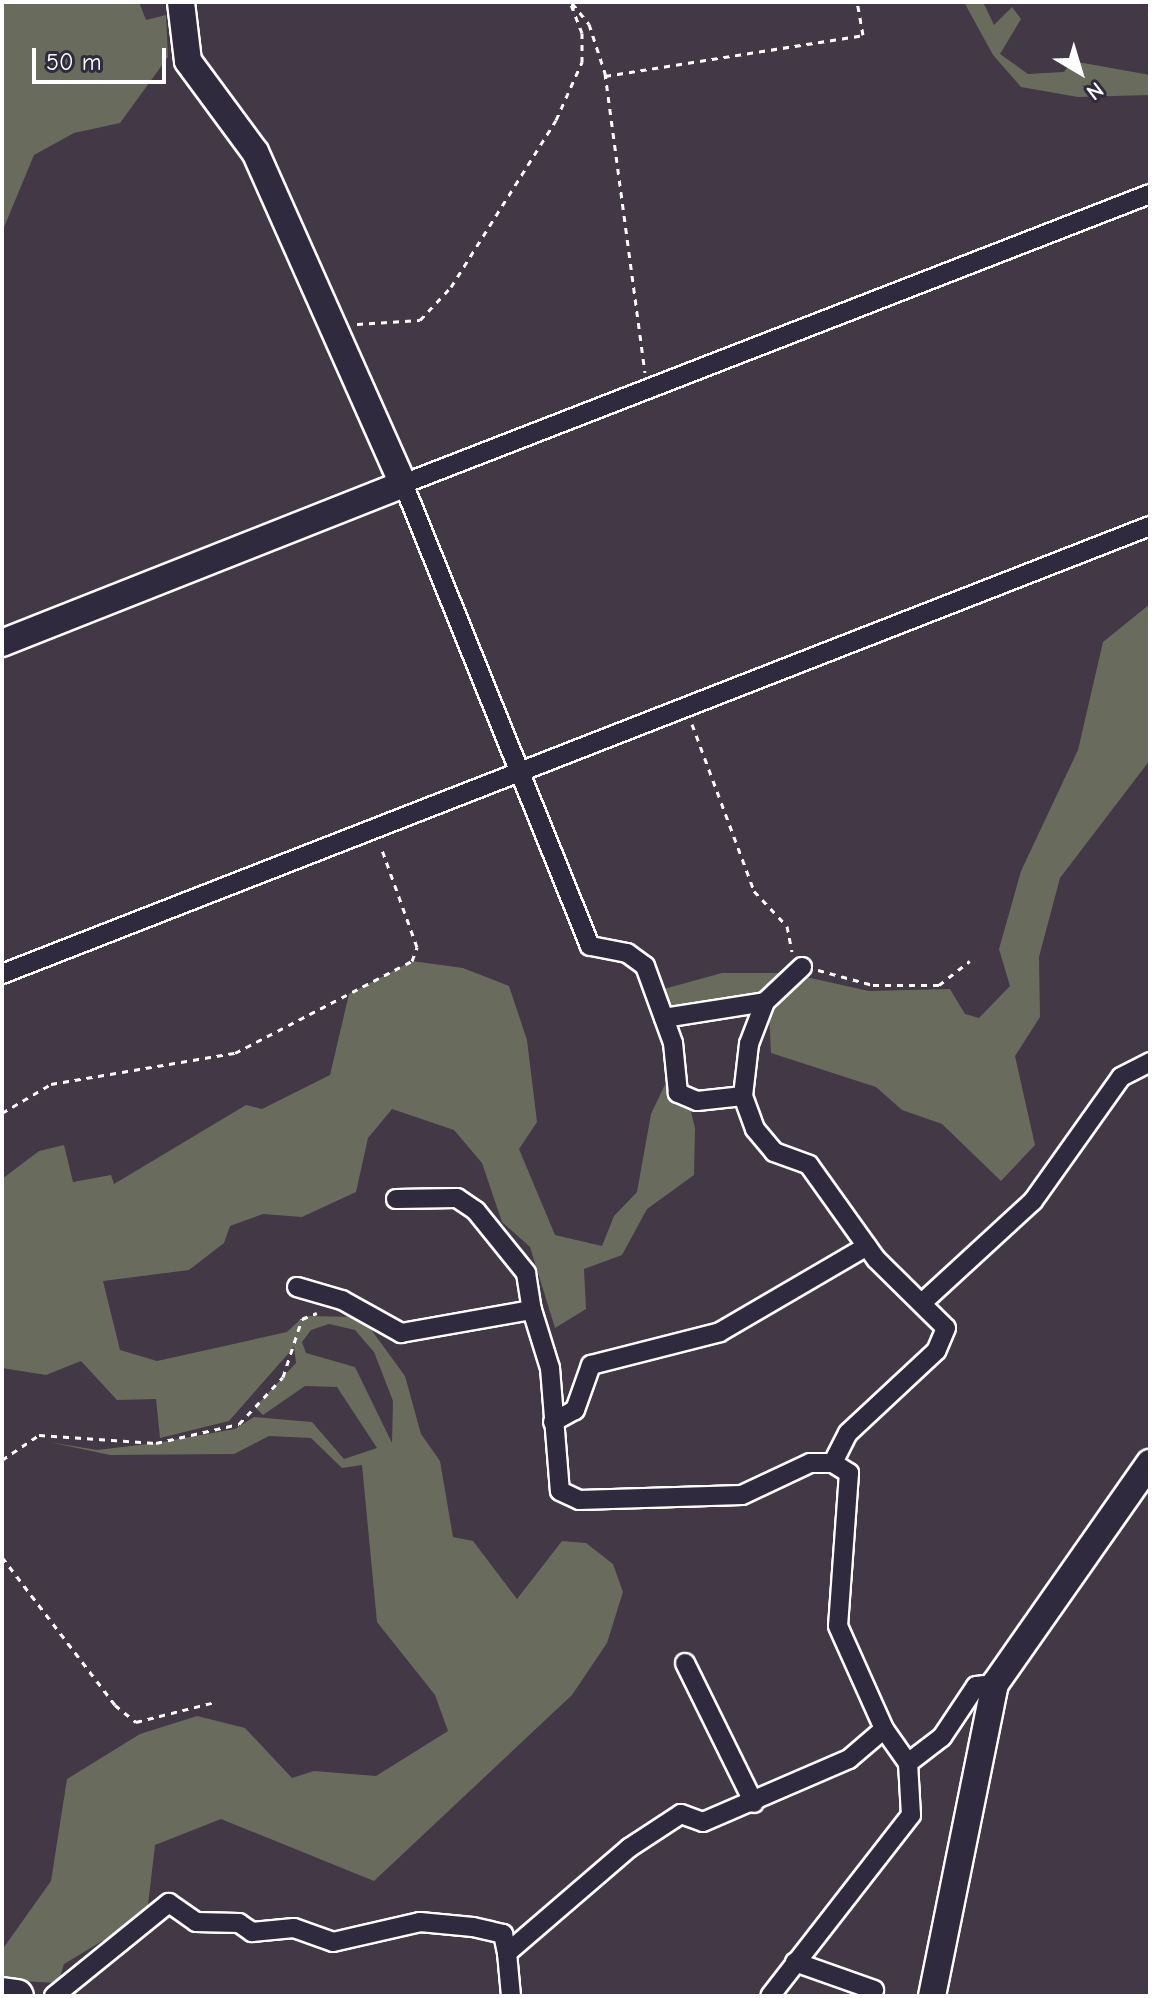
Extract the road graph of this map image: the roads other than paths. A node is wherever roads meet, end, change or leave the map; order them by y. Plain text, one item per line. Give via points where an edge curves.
1 (181, 2) edge
2 (1150, 194) edge
3 (403, 484) junction
4 (1150, 526) edge
5 (2, 643) edge
6 (520, 770) junction
7 (802, 967) road end
8 (2, 974) edge
9 (765, 1002) junction
10 (664, 1018) junction
11 (1150, 1062) edge
12 (743, 1096) junction
13 (396, 1199) dead end
14 (867, 1246) junction
15 (297, 1287) dead end
16 (923, 1302) junction
17 (532, 1310) junction
18 (553, 1422) junction
19 (833, 1463) junction
20 (1150, 1463) edge
21 (685, 1663) dead end
22 (995, 1684) junction
23 (884, 1729) junction
24 (908, 1763) junction
25 (754, 1803) junction
26 (507, 1953) junction
27 (795, 1962) junction
28 (874, 1990) dead end
29 (2, 1994) edge
30 (17, 1996) edge
31 (54, 1996) edge
32 (511, 1996) edge
33 (770, 1996) edge
34 (932, 1996) edge

1 - 3 street via 188,61 255,152
2 - 3 street
3 - 5 street
3 - 6 street
4 - 6 street
6 - 8 street
6 - 10 street via 590,946 627,953 645,966
7 - 9 street
9 - 10 street
9 - 12 street
10 - 12 street via 678,1093 697,1101
11 - 16 street via 1121,1077 1033,1201
12 - 14 street via 755,1129 774,1152 809,1165
13 - 17 street via 457,1198 476,1211 526,1273
14 - 16 street
14 - 18 street via 770,1309 720,1332 591,1365 575,1410
15 - 17 street via 351,1305 401,1333
16 - 19 street via 946,1328 936,1351 848,1433
17 - 18 street via 550,1368
18 - 19 street via 560,1491 579,1500 742,1495 810,1463
19 - 23 street via 849,1473 853,1490 842,1534 838,1626
20 - 22 street
21 - 25 street
22 - 24 street via 976,1686 942,1737
22 - 34 street
23 - 24 street
23 - 25 street via 849,1759
24 - 27 street via 911,1815
25 - 26 street via 703,1822 681,1814 588,1879
26 - 31 street via 503,1934 473,1927 420,1922 333,1942 294,1928 252,1932 239,1923 196,1922 169,1903
26 - 32 street
27 - 28 street
27 - 33 street
29 - 30 highway

